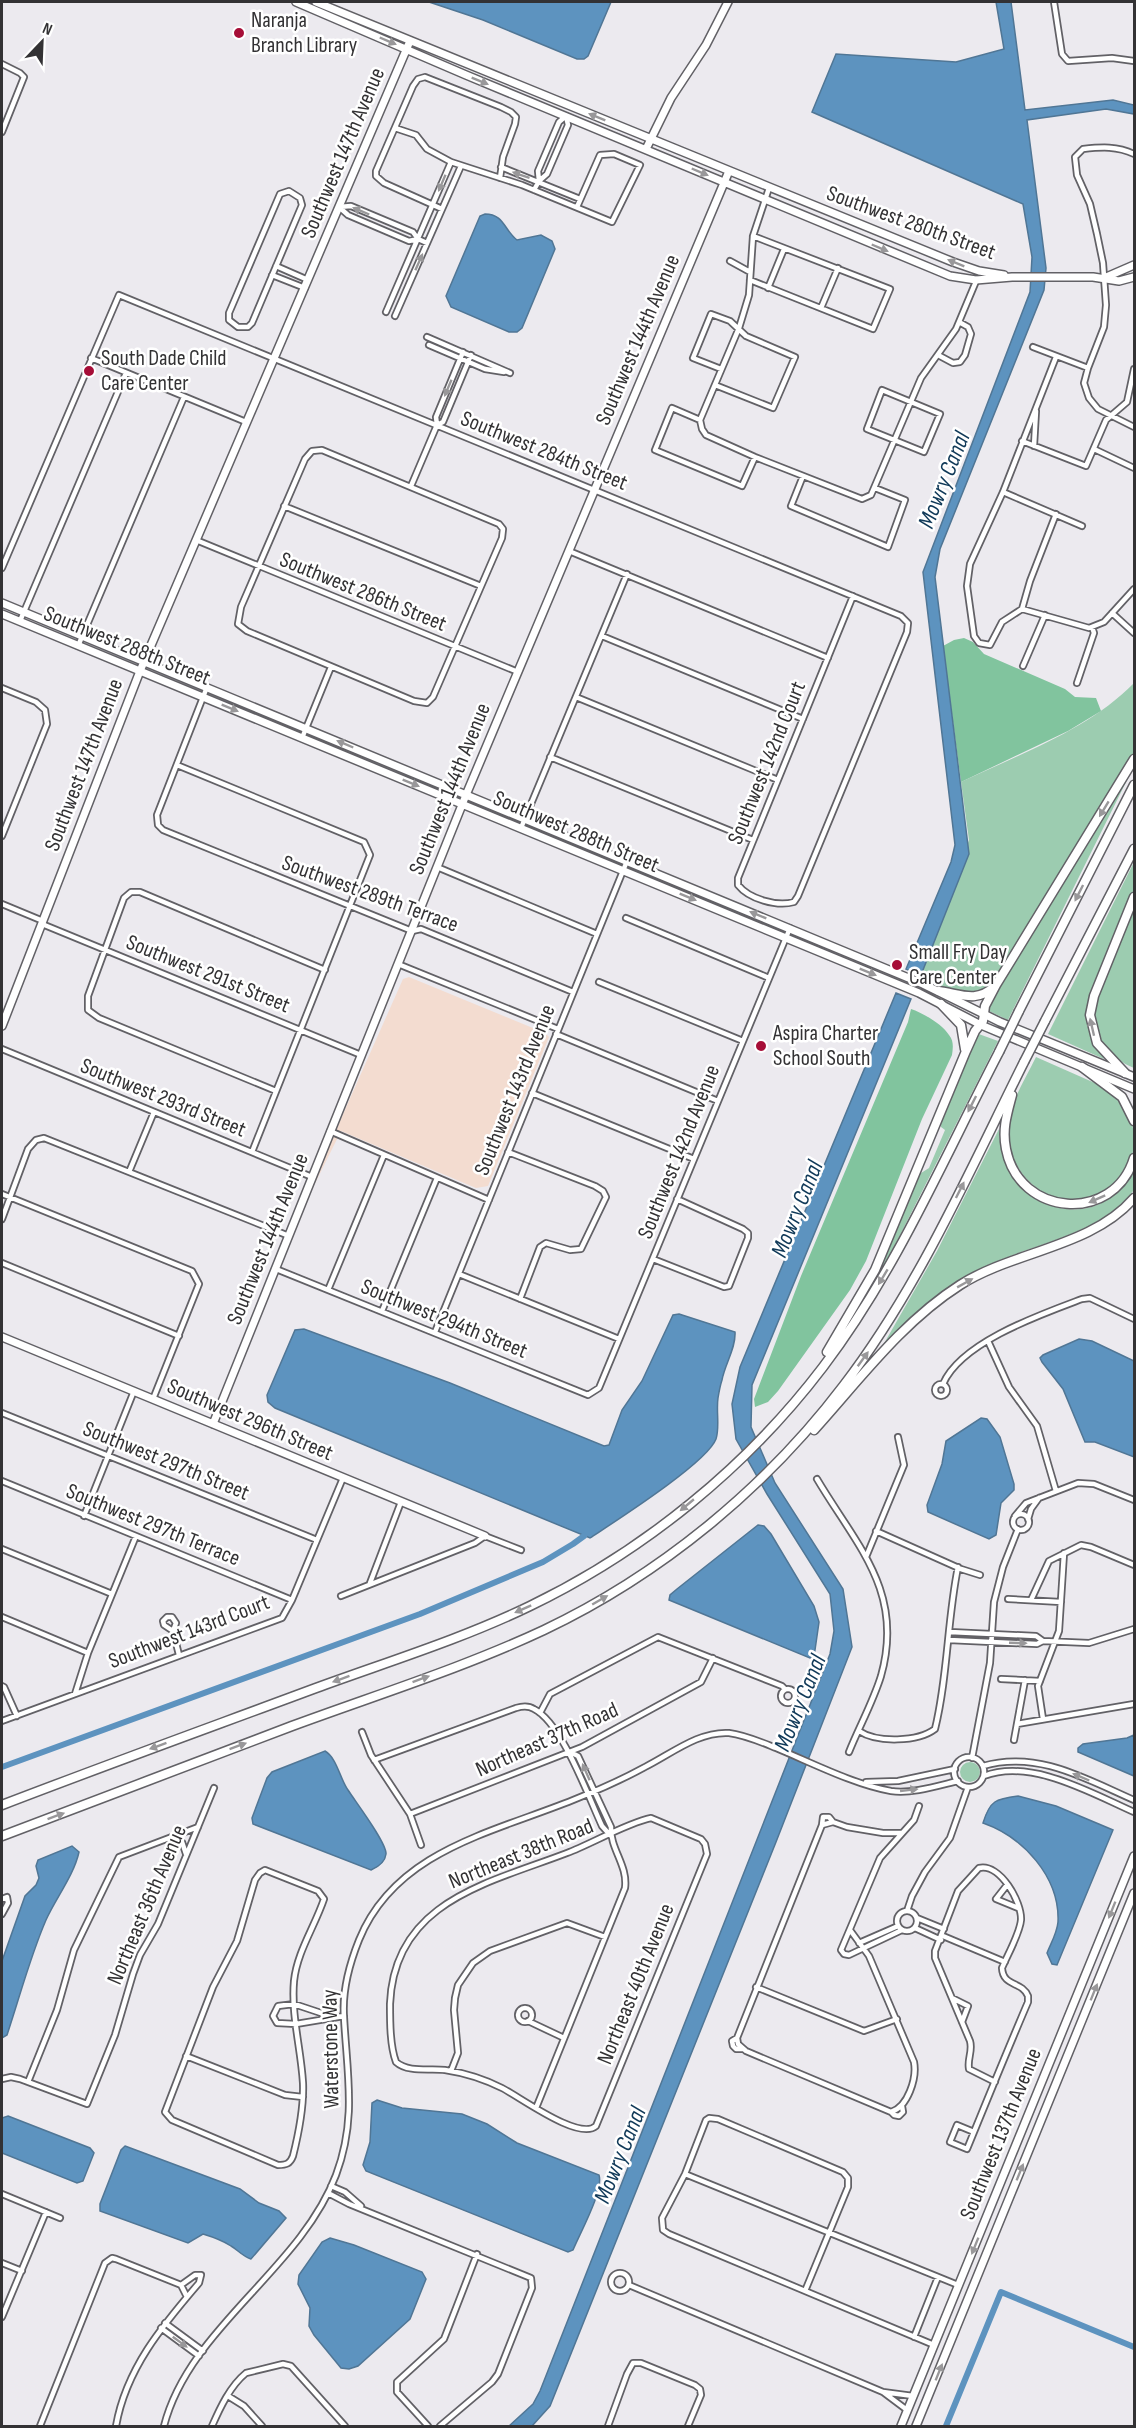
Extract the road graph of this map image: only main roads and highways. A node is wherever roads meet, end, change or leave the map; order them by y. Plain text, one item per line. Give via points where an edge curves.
1 (1134, 759) edge
2 (1134, 785) edge
3 (1134, 849) edge
4 (1134, 897) edge
5 (996, 985) junction
6 (939, 991) road end
7 (941, 1004) road end
8 (966, 1051) junction
9 (1082, 1067) road end
10 (1125, 1074) road end
11 (1016, 1078) junction
12 (1134, 1120) edge
13 (1134, 1158) edge
14 (1134, 1198) edge
15 (799, 1396) junction
16 (787, 1453) junction
17 (2, 1805) edge
18 (2, 1836) edge

1 -> 5 highway
2 -> 15 highway, bridge via 887,1270 823,1368
3 - 11 highway, bridge
10 -> 4 highway via 1097,1043 1090,1015
5 - 6 highway via 974,998
5 - 8 highway
7 - 8 highway via 961,1025
8 - 15 highway via 875,1270
9 - 12 highway via 1122,1097
13 -> 11 highway via 1123,1180 1097,1200 1055,1203 1035,1194 1018,1177 1005,1148 1004,1128
16 -> 11 highway via 843,1387 910,1288
16 -> 14 highway via 803,1442 922,1312 981,1274 1100,1225
15 -> 17 highway via 732,1467 673,1517 624,1553 531,1606 482,1628
18 -> 16 highway via 546,1629 641,1576 690,1539

